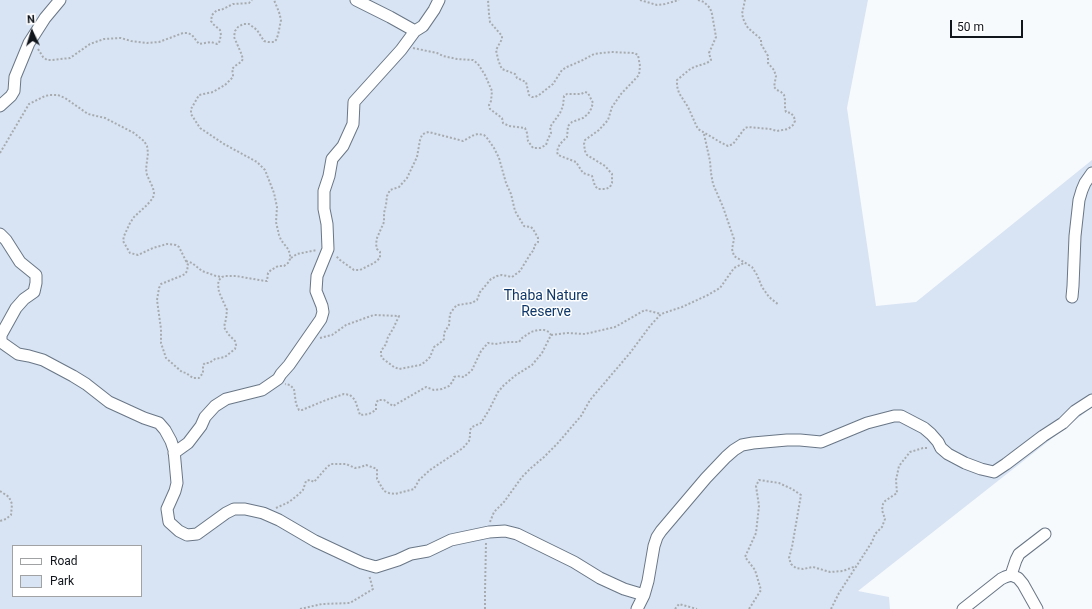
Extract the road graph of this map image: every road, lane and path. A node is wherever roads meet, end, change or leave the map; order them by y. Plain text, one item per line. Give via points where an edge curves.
1 (60, 0) edge
2 (252, 0) edge
3 (274, 0) edge
4 (356, 0) edge
5 (440, 0) edge
6 (488, 0) edge
7 (640, 0) edge
8 (679, 0) edge
9 (698, 0) edge
10 (746, 0) edge
11 (415, 31) junction
12 (33, 36) junction
13 (401, 50) junction
14 (0, 106) edge
15 (704, 133) junction
16 (0, 153) edge
17 (1092, 173) edge
18 (0, 234) edge
19 (328, 249) junction
20 (290, 259) junction
21 (186, 261) junction
22 (744, 263) junction
23 (222, 277) junction
24 (1072, 297) dead end
25 (779, 304) dead end
26 (661, 314) junction
27 (552, 335) junction
28 (306, 342) junction
29 (278, 379) junction
30 (1092, 400) edge
31 (941, 448) junction
32 (174, 453) junction
33 (0, 491) edge
34 (263, 513) junction
35 (0, 521) edge
36 (489, 532) junction
37 (1045, 534) dead end
38 (362, 563) junction
39 (856, 566) junction
40 (1011, 575) junction
41 (644, 595) junction
42 (300, 609) edge
43 (485, 609) edge
44 (637, 609) edge
45 (675, 609) edge
46 (698, 609) edge
47 (749, 609) edge
48 (830, 609) edge
49 (963, 609) edge
50 (1037, 609) edge

1 - 12 street
2 - 12 path via 249,3 233,4 217,10 212,15 211,20 221,35 217,44 199,44 188,33 147,43 120,38 104,39 90,44 70,58 47,60
3 - 20 path via 280,20 276,40 264,41 258,30 249,24 238,27 234,37 242,62 234,66 234,74 225,85 213,92 199,95 191,114 200,128 257,162 265,170 274,193 279,235 288,249
4 - 11 street
5 - 11 street via 423,26
6 - 13 path via 490,22 502,36 496,50 500,65 526,82 529,96 539,95 553,84 562,70 594,54 618,52 638,56 639,75 612,107 608,120 585,140 584,144 587,154 612,174 610,187 598,189 592,176 584,173 576,162 558,155 557,152 567,137 568,126 583,118 591,109 592,103 588,93 564,96 563,106 550,127 551,133 546,145 533,148 528,141 525,128 503,123 502,118 490,109 492,91 485,75 473,60 457,59 411,48
7 - 8 path via 657,5
9 - 15 path via 704,2 712,14 716,37 709,53 711,60 689,70 677,80 677,86 698,130
10 - 15 path via 742,14 744,22 760,39 768,56 768,63 776,76 774,87 784,95 786,112 791,113 795,121 788,129 776,132 770,129 745,128 733,144 728,146
11 - 13 street
12 - 14 street via 15,77 14,91
13 - 19 street via 354,102 353,124 343,146 332,159 324,190
15 - 22 path via 713,184 734,239 732,250 734,256
16 - 21 path via 29,104 50,95 65,98 88,114 105,118 134,133 147,146 146,169 154,193 153,198 134,217 123,241 130,253 138,255 161,245 176,245
17 - 24 street via 1079,200
18 - 32 street via 20,262 36,275 34,292 16,308 1,335 1,342 18,354 43,360 73,376 109,402 159,423 171,441
19 - 20 path via 297,254
19 - 28 street via 317,276 316,291 323,312
19 - 28 path via 354,270 374,264 380,258 376,244 384,222 387,196 390,190 398,187 407,178 418,157 422,135 429,132 463,141 474,135 484,135 499,158 515,211 524,226 531,227 538,238 534,250 520,271 512,277 497,276 491,279 477,300 454,308 444,339 434,347 430,358 420,365 399,369 382,358 381,351 399,316 368,316 346,325 332,335
20 - 23 path via 284,266 270,270 267,281 236,276
21 - 23 path via 202,271
21 - 23 path via 188,265 185,274 161,284 157,304 164,355 182,372 193,378 202,376 205,363 209,364 225,357 235,349 235,341 224,327 227,310 218,288
22 - 25 path via 752,268 769,297
22 - 26 path via 734,268 720,288 682,307
26 - 27 path via 645,310 615,327 585,334
26 - 36 path via 590,400 581,416 557,444 530,468 494,512
27 - 29 path via 544,330 538,330 531,332 519,342 488,343 472,370 464,377 454,377 449,386 434,390 426,387 393,406 384,400 378,400 376,410 369,414 360,415 355,400 344,394 299,410 294,389
27 - 34 path via 532,365 516,375 498,392 481,424 470,430 469,441 463,448 430,470 414,489 395,494 388,493 376,479 377,469 366,465 355,468 346,464 331,464 314,482 306,481 303,490 289,502
28 - 29 street
29 - 32 street via 262,390 226,400 215,406 205,416 188,443
30 - 31 street via 994,472 965,463
31 - 39 path via 923,448 910,452 899,466 897,494 883,504 884,523
31 - 41 street via 924,428 900,416 866,423 821,442 786,440 742,446 734,450 706,478 661,531 654,546
32 - 34 street via 177,483 167,509 169,522 179,531 187,535 197,534 234,509
33 - 35 path via 9,497 12,504 11,515
34 - 38 street
36 - 38 street via 451,540 428,551 411,554 376,567
36 - 41 street via 505,531 517,534 600,578
36 - 43 path via 486,543
37 - 40 street via 1019,554
38 - 42 path via 373,589 350,603 322,604
39 - 47 path via 830,572 813,567 796,568 791,564 788,558 801,495 779,483 760,480 756,486 759,506 756,533 746,557 755,570 761,590
39 - 48 path
40 - 49 street via 1001,579
40 - 50 street via 1023,584
41 - 44 street
45 - 46 path via 679,604

